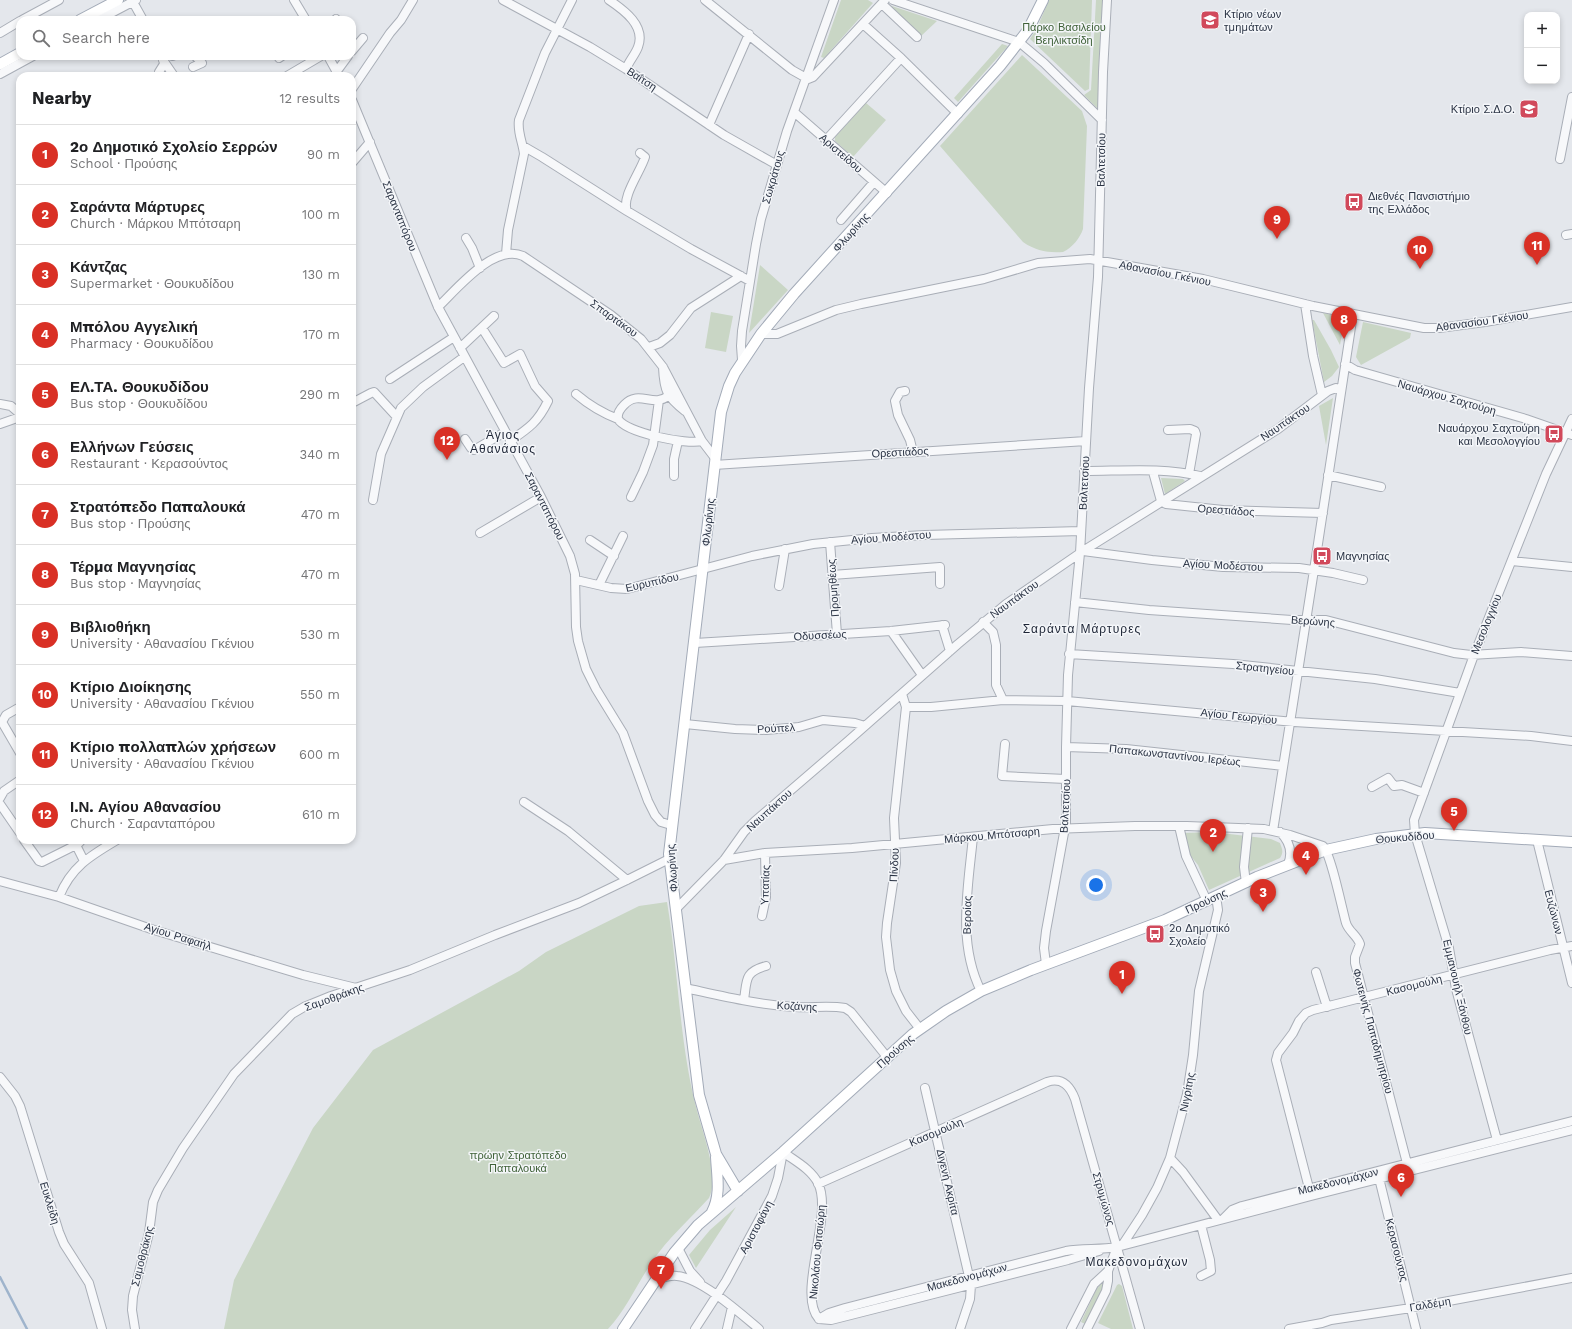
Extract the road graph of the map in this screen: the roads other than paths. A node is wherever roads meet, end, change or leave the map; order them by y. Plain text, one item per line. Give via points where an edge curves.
1 (59, 0) edge
2 (118, 0) edge
3 (294, 0) edge
4 (413, 0) edge
5 (503, 0) edge
6 (572, 0) edge
7 (609, 0) edge
8 (705, 0) edge
9 (834, 0) edge
10 (893, 0) edge
11 (1043, 0) edge
12 (1106, 0) edge
13 (135, 1) edge
14 (883, 2) edge
15 (30, 16) edge
16 (88, 16) edge
17 (106, 16) edge
18 (141, 16) edge
19 (304, 16) edge
20 (16, 24) edge
21 (863, 24) junction
22 (556, 29) junction
23 (0, 33) edge
24 (749, 34) junction
25 (917, 37) dead end
26 (363, 38) dead end
27 (1020, 42) junction
28 (356, 46) edge
29 (16, 55) edge
30 (901, 58) junction
31 (26, 60) edge
32 (163, 60) edge
33 (164, 60) edge
34 (199, 60) edge
35 (316, 60) edge
36 (326, 60) edge
37 (346, 60) edge
38 (0, 64) edge
39 (193, 67) dead end
40 (626, 69) junction
41 (159, 72) dead end
42 (172, 72) edge
43 (294, 72) edge
44 (336, 72) edge
45 (339, 72) edge
46 (0, 74) edge
47 (807, 78) junction
48 (356, 84) edge
49 (1572, 97) edge
50 (356, 109) edge
51 (794, 112) junction
52 (958, 114) junction
53 (1102, 120) junction
54 (709, 125) junction
55 (826, 140) junction
56 (370, 142) junction
57 (523, 146) junction
58 (640, 153) dead end
59 (356, 158) edge
60 (1560, 159) dead end
61 (777, 164) junction
62 (874, 182) junction
63 (887, 193) junction
64 (627, 211) junction
65 (842, 220) dead end
66 (466, 238) dead end
67 (506, 254) junction
68 (1099, 261) junction
69 (480, 268) junction
70 (741, 276) junction
71 (750, 281) junction
72 (1304, 304) junction
73 (438, 307) junction
74 (1572, 307) edge
75 (1353, 314) junction
76 (494, 316) dead end
77 (482, 328) junction
78 (761, 334) junction
79 (454, 337) junction
80 (649, 347) junction
81 (460, 348) junction
82 (464, 357) junction
83 (742, 360) junction
84 (1345, 364) junction
85 (663, 366) junction
86 (390, 378) dead end
87 (1341, 390) junction
88 (905, 391) dead end
89 (576, 394) dead end
90 (1322, 395) junction
91 (668, 396) junction
92 (659, 400) junction
93 (356, 401) edge
94 (0, 404) edge
95 (16, 410) edge
96 (688, 413) junction
97 (397, 417) junction
98 (16, 418) edge
99 (618, 419) junction
100 (1572, 419) edge
101 (0, 424) edge
102 (1168, 430) dead end
103 (505, 432) junction
104 (1568, 434) edge
105 (654, 436) junction
106 (465, 439) dead end
107 (678, 440) junction
108 (510, 441) junction
109 (702, 441) junction
110 (1086, 441) junction
111 (913, 452) junction
112 (715, 461) junction
113 (1084, 471) junction
114 (1153, 472) junction
115 (1190, 474) junction
116 (1328, 475) junction
117 (674, 476) dead end
118 (1200, 476) junction
119 (1381, 486) dead end
120 (631, 497) dead end
121 (541, 498) junction
122 (373, 500) dead end
123 (1161, 501) junction
124 (1323, 513) junction
125 (1081, 531) junction
126 (480, 533) dead end
127 (623, 536) dead end
128 (590, 540) dead end
129 (830, 542) junction
130 (785, 549) junction
131 (1081, 552) junction
132 (614, 556) junction
133 (1512, 561) junction
134 (1572, 567) edge
135 (704, 569) junction
136 (1314, 570) junction
137 (832, 575) junction
138 (576, 580) junction
139 (1363, 580) dead end
140 (940, 584) dead end
141 (599, 585) junction
142 (779, 586) dead end
143 (1075, 602) junction
144 (1306, 620) junction
145 (983, 622) junction
146 (891, 631) junction
147 (836, 634) junction
148 (695, 643) junction
149 (950, 650) junction
150 (1069, 654) junction
151 (1474, 655) junction
152 (1572, 656) edge
153 (1298, 671) junction
154 (922, 675) junction
155 (1460, 692) junction
156 (902, 694) junction
157 (1003, 700) junction
158 (1067, 701) junction
159 (906, 707) junction
160 (16, 709) edge
161 (3, 717) edge
162 (1291, 721) junction
163 (685, 724) junction
164 (865, 726) junction
165 (1446, 732) junction
166 (1572, 741) edge
167 (1005, 744) dead end
168 (16, 746) edge
169 (1066, 747) junction
170 (1284, 766) junction
171 (1066, 779) junction
172 (16, 783) edge
173 (1372, 787) dead end
174 (1424, 793) junction
175 (0, 798) edge
176 (524, 802) dead end
177 (0, 804) edge
178 (672, 826) junction
179 (1179, 826) junction
180 (16, 827) edge
181 (1248, 828) junction
182 (1065, 829) junction
183 (1276, 831) junction
184 (1416, 834) junction
185 (972, 836) junction
186 (1537, 840) junction
187 (1572, 842) edge
188 (27, 844) edge
189 (76, 844) edge
190 (78, 844) edge
191 (111, 844) edge
192 (896, 844) junction
193 (1326, 850) junction
194 (765, 853) junction
195 (669, 859) junction
196 (724, 860) junction
197 (84, 861) junction
198 (1288, 864) junction
199 (627, 880) junction
200 (0, 881) edge
201 (1246, 882) junction
202 (1216, 896) junction
203 (58, 897) junction
204 (1206, 901) junction
205 (676, 909) junction
206 (762, 916) dead end
207 (1572, 946) edge
208 (1563, 947) junction
209 (1046, 964) junction
210 (766, 966) dead end
211 (1316, 972) dead end
212 (1454, 975) junction
213 (330, 981) junction
214 (1572, 983) edge
215 (356, 988) junction
216 (685, 988) junction
217 (981, 991) junction
218 (331, 996) junction
219 (1364, 998) junction
220 (744, 1000) junction
221 (1327, 1007) junction
222 (920, 1029) junction
223 (887, 1057) junction
224 (0, 1077) edge
225 (1054, 1080) joint
226 (925, 1088) dead end
227 (1572, 1121) edge
228 (1572, 1130) edge
229 (936, 1131) junction
230 (1497, 1140) junction
231 (783, 1152) junction
232 (716, 1154) junction
233 (1170, 1158) junction
234 (1408, 1167) junction
235 (1378, 1175) junction
236 (818, 1184) junction
237 (738, 1191) junction
238 (1310, 1192) junction
239 (709, 1215) junction
240 (1221, 1220) junction
241 (1201, 1225) junction
242 (1119, 1247) junction
243 (678, 1248) junction
244 (1108, 1271) junction
245 (1201, 1276) dead end
246 (1572, 1278) edge
247 (656, 1280) junction
248 (970, 1281) junction
249 (706, 1288) junction
250 (717, 1296) junction
251 (732, 1307) junction
252 (1411, 1308) junction
253 (819, 1319) joint
254 (1072, 1326) edge
255 (1319, 1326) edge
256 (102, 1329) edge
257 (135, 1329) edge
258 (623, 1329) edge
259 (694, 1329) edge
260 (727, 1329) edge
261 (759, 1329) edge
262 (960, 1329) edge
263 (1088, 1329) edge
264 (1140, 1329) edge
265 (1289, 1329) edge
266 (1416, 1329) edge

1 - 15 street
2 - 16 main road
3 - 19 street
4 - 48 street via 402,20
5 - 22 street, Βαΐτση
6 - 22 street
7 - 40 street via 633,20 640,34 637,48
8 - 24 street
9 - 47 street, Σωκράτους
10 - 27 street
11 - 27 main road, Φλωρίνης
12 - 53 street, Βαλτετσίου
13 - 17 street
13 - 18 street
14 - 21 street
14 - 25 street
20 - 23 street
21 - 30 street
21 - 47 street via 813,77
22 - 40 street, Βαΐτση
22 - 57 street via 520,117 518,130
24 - 47 street via 792,70
24 - 54 street
26 - 28 street
27 - 52 main road, Φλωρίνης
27 - 53 street
29 - 38 main road
30 - 52 street
30 - 55 street
31 - 46 street
32 - 41 street
33 - 42 street
34 - 39 street via 202,63
35 - 43 street
36 - 44 street
37 - 45 street
40 - 54 street, Βαΐτση
47 - 51 street, Σωκράτους
49 - 60 street
50 - 56 street, Σαρανταπόρου
51 - 55 street, Αριστείδου
51 - 61 street, Σωκράτους
52 - 63 main road, Φλωρίνης
53 - 68 street, Βαλτετσίου
54 - 61 street, Βαΐτση
55 - 62 street, Αριστείδου
56 - 59 street
56 - 73 street, Σαρανταπόρου
57 - 64 street
57 - 67 street via 523,160 508,230
58 - 64 street via 645,157 642,168 629,189
61 - 71 street, Σωκράτους via 758,232
62 - 63 street, Αριστείδου
62 - 65 street
63 - 78 main road, Φλωρίνης
64 - 70 street
66 - 69 street
67 - 69 street
67 - 80 street, Σπαρτάκου via 518,253 539,266 630,329
68 - 72 street, Αθανασίου Γκένιου via 1203,279
68 - 78 street, Αθανασίου Γκένιου via 1066,260 1038,264 978,280 836,310 782,332
68 - 110 street, Βαλτετσίου
69 - 73 street
70 - 71 street
70 - 80 street via 691,308 670,335
71 - 83 street, Σωκράτους via 740,346
72 - 75 street, Αθανασίου Γκένιου
72 - 90 street
73 - 79 street, Σαρανταπόρου
74 - 75 street, Αθανασίου Γκένιου via 1431,329
75 - 84 street
76 - 77 street
77 - 81 street
77 - 108 street via 504,364 520,354 535,386 548,401 534,424
78 - 83 main road, Φλωρίνης
79 - 81 street, Σαρανταπόρου
79 - 86 street
80 - 85 street, Σπαρτάκου
81 - 82 street, Σαρανταπόρου
82 - 97 street via 417,391
82 - 103 street, Σαρανταπόρου
83 - 112 main road, Φλωρίνης via 732,378 724,403
84 - 87 street
84 - 104 street, Ναυάρχου Σαχτούρη via 1355,370
85 - 91 street
85 - 96 street, Σπαρτάκου
87 - 90 street, Ναυπάκτου via 1334,388
87 - 116 street
88 - 111 street via 900,392 895,401
89 - 99 street via 588,404
90 - 118 street, Ναυπάκτου via 1278,429
91 - 92 street
91 - 96 street
92 - 99 street via 632,398 621,408
92 - 105 street
93 - 97 street via 374,392
94 - 95 street via 11,406
96 - 109 street, Σπαρτάκου
97 - 122 street via 381,454
98 - 101 street
99 - 105 street via 628,428
100 - 104 street, Μεσολογγίου
102 - 115 street via 1195,431
103 - 106 street via 474,450
103 - 108 street, Σαρανταπόρου
104 - 133 street, Μεσολογγίου via 1546,474
105 - 107 street
105 - 120 street via 647,463
107 - 109 street
107 - 117 street
108 - 121 street, Σαρανταπόρου
109 - 112 street, Σπαρτάκου
110 - 111 street, Ορεστιάδος
110 - 113 street, Βαλτετσίου
111 - 112 street, Ορεστιάδος
112 - 135 main road, Φλωρίνης
113 - 114 street
113 - 125 street, Βαλτετσίου
114 - 115 street
114 - 123 street
115 - 118 street
116 - 119 street
116 - 124 street
118 - 123 street, Ναυπάκτου
121 - 126 street
121 - 138 street, Σαρανταπόρου via 570,556
123 - 124 street, Ορεστιάδος via 1171,505 1215,510
123 - 131 street, Ναυπάκτου
124 - 136 street
125 - 129 street, Αγίου Μοδέστου via 925,535
125 - 131 street, Βαλτετσίου
127 - 132 street
128 - 132 street
129 - 130 street, Αγίου Μοδέστου
129 - 137 street, Προμηθέως
130 - 135 street, Αγίου Μοδέστου
130 - 142 street
131 - 136 street, Αγίου Μοδέστου via 1223,567
131 - 143 street, Βαλτετσίου
131 - 145 street, Ναυπάκτου
132 - 141 street
133 - 134 street
133 - 151 street, Μεσολογγίου
135 - 141 street, Ευρυπίδου via 630,588 618,589
135 - 148 main road, Φλωρίνης
136 - 139 street, Αγίου Μοδέστου
136 - 144 street
137 - 140 street via 940,567
137 - 147 street, Προμηθέως
138 - 141 street, Ευρυπίδου
138 - 178 street, Σαρανταπόρου via 576,627 586,669 626,739 655,815 661,822
143 - 144 street, Βερώνης via 1149,610
143 - 150 street, Βαλτετσίου
144 - 151 street, Βερώνης via 1331,621 1454,653
144 - 153 street
145 - 149 street, Ναυπάκτου
145 - 157 street via 993,632 996,645 996,685
146 - 147 street, Οδυσσέως
146 - 149 street, Οδυσσέως via 943,625
146 - 154 street
147 - 148 street, Οδυσσέως
148 - 163 main road, Φλωρίνης
149 - 154 street, Ναυπάκτου
150 - 153 street, Στρατηγείου
150 - 158 street, Βαλτετσίου
151 - 152 street, Βερώνης via 1521,652
151 - 155 street, Μεσολογγίου
153 - 155 street, Στρατηγείου
153 - 162 street
154 - 156 street, Ναυπάκτου
155 - 165 street, Μεσολογγίου
156 - 159 street, Πίνδου
156 - 164 street, Ναυπάκτου
157 - 158 street, Αγίου Γεωργίου
157 - 159 street, Αγίου Γεωργίου
158 - 162 street, Αγίου Γεωργίου
158 - 169 street, Βαλτετσίου
159 - 192 street, Πίνδου via 894,818
160 - 161 street
161 - 168 street via 3,724
162 - 165 street, Αγίου Γεωργίου
162 - 170 street
163 - 164 street, Ρούπελ via 766,730 799,727 823,720
163 - 178 main road, Φλωρίνης
164 - 196 street, Ναυπάκτου via 755,821
165 - 166 street, Αγίου Γεωργίου
165 - 174 street, Μεσολογγίου
167 - 171 street via 1002,776
169 - 170 street, Παπακωνσταντίνου Ιερέως via 1126,749
169 - 171 street, Βαλτετσίου
170 - 183 street
171 - 182 street, Βαλτετσίου
172 - 175 street via 4,791
173 - 174 street via 1388,778 1394,786 1402,785
174 - 184 street, Μεσολογγίου via 1414,820
176 - 199 street via 568,831
177 - 180 street
178 - 195 main road, Φλωρίνης
179 - 181 street, Μάρκου Μπότσαρη
179 - 182 street, Μάρκου Μπότσαρη
179 - 204 street via 1186,856
181 - 183 street, Μάρκου Μπότσαρη
181 - 201 street via 1244,867
182 - 185 street, Μάρκου Μπότσαρη
182 - 209 street, Βαλτετσίου via 1046,931
183 - 193 street, Μάρκου Μπότσαρη via 1321,845
183 - 198 street via 1286,838 1290,849
184 - 186 main road, Θουκυδίδου
184 - 193 main road, Θουκυδίδου via 1376,839
184 - 212 street, Εμμανουήλ Ξάνθου via 1450,948
185 - 192 street, Μάρκου Μπότσαρη
185 - 217 street, Βεροίας via 966,937 971,968
186 - 187 main road, Θουκυδίδου
186 - 208 street, Ευζώνων
188 - 189 street via 42,862
190 - 197 street
191 - 197 street
192 - 194 street, Μάρκου Μπότσαρη
192 - 222 street, Πίνδου via 895,871 886,931 887,951 898,997
193 - 198 main road, Θουκυδίδου
193 - 219 street, Φωτεινής Παπαδημητρίου via 1347,925 1360,944 1354,959
194 - 196 street, Μάρκου Μπότσαρη
194 - 206 street, Υπατίας via 766,897
195 - 199 street, Σαμοθράκης
195 - 205 main road, Φλωρίνης
196 - 205 street
197 - 203 street via 66,880
198 - 201 main road, Θουκυδίδου
199 - 215 street, Σαμοθράκης via 437,959
200 - 203 street, Αγίου Ραφαήλ
201 - 202 main road, Προύσης
202 - 204 main road, Προύσης
202 - 233 street, Νιγρίτης via 1218,910 1199,991 1190,1081
203 - 213 street, Αγίου Ραφαήλ via 154,930
204 - 209 main road, Προύσης via 1165,920
205 - 216 main road, Φλωρίνης
207 - 208 street, Κασομούλη
208 - 212 street, Κασομούλη
208 - 214 street, Ευζώνων
209 - 217 main road, Προύσης
210 - 220 street via 749,974
211 - 221 street
212 - 219 street, Κασομούλη
212 - 230 street, Εμμανουήλ Ξάνθου
213 - 215 street, Αγίου Ραφαήλ
213 - 218 street
215 - 218 street, Σαμοθράκης
216 - 220 street, Κοζάνης
216 - 232 main road, Φλωρίνης via 697,1086
217 - 222 main road, Προύσης
218 - 257 street, Σαμοθράκης via 292,1014 239,1068 183,1148 156,1193 148,1237 135,1284 132,1310
219 - 221 street, Κασομούλη
219 - 234 street, Φωτεινής Παπαδημητρίου
220 - 223 street, Κοζάνης via 792,1007 847,1008
221 - 238 street, Κασομούλη via 1304,1015 1276,1060
222 - 223 main road, Προύσης
223 - 231 main road, Προύσης
224 - 256 street, Ευκλείδη via 20,1106 59,1232 89,1283
225 - 229 street, Κασομούλη
225 - 242 street, Στρυμώνος via 1064,1082 1073,1094
226 - 229 street, Διγενή Ακρίτα
227 - 230 street, Μακεδονομάχων
228 - 234 street, Μακεδονομάχων
229 - 236 street, Κασομούλη
229 - 248 street, Διγενή Ακρίτα
230 - 234 street, Μακεδονομάχων
231 - 236 street via 806,1169
231 - 237 main road, Προύσης
231 - 250 street, Αριστοφάνη via 772,1196
232 - 237 main road, Φλωρίνης
232 - 239 main road, Φλωρίνης via 718,1189 716,1204
233 - 240 street
233 - 242 street, Νιγρίτης via 1149,1204
234 - 235 street, Μακεδονομάχων
235 - 238 street, Μακεδονομάχων
235 - 252 street, Κερασούντος
236 - 253 street, Νικολάου Φιτσιώρη via 821,1206 811,1296 813,1311
237 - 239 main road, Προύσης
238 - 240 street, Μακεδονομάχων via 1237,1207
239 - 243 main road, Προύσης
240 - 241 street, Μακεδονομάχων
241 - 242 street, Μακεδονομάχων
241 - 245 street via 1211,1271
242 - 244 street, Νιγρίτης
242 - 248 street, Μακεδονομάχων
242 - 264 street, Στρυμώνος
243 - 247 main road, Προύσης
243 - 249 street via 690,1271
244 - 254 street, Νιγρίτης via 1094,1284
244 - 263 street, Νιγρίτης via 1106,1291
246 - 252 street, Γαλδέμη
247 - 249 street via 678,1276
247 - 258 main road, Προύσης
248 - 253 street, Μακεδονομάχων via 839,1318
248 - 262 street via 970,1299
249 - 250 street
250 - 251 street
250 - 259 street, Αριστοφάνη
251 - 260 street
251 - 261 street
252 - 255 street, Γαλδέμη via 1331,1320
252 - 266 street, Κερασούντος
254 - 263 street
255 - 265 street, Γαλδέμη

